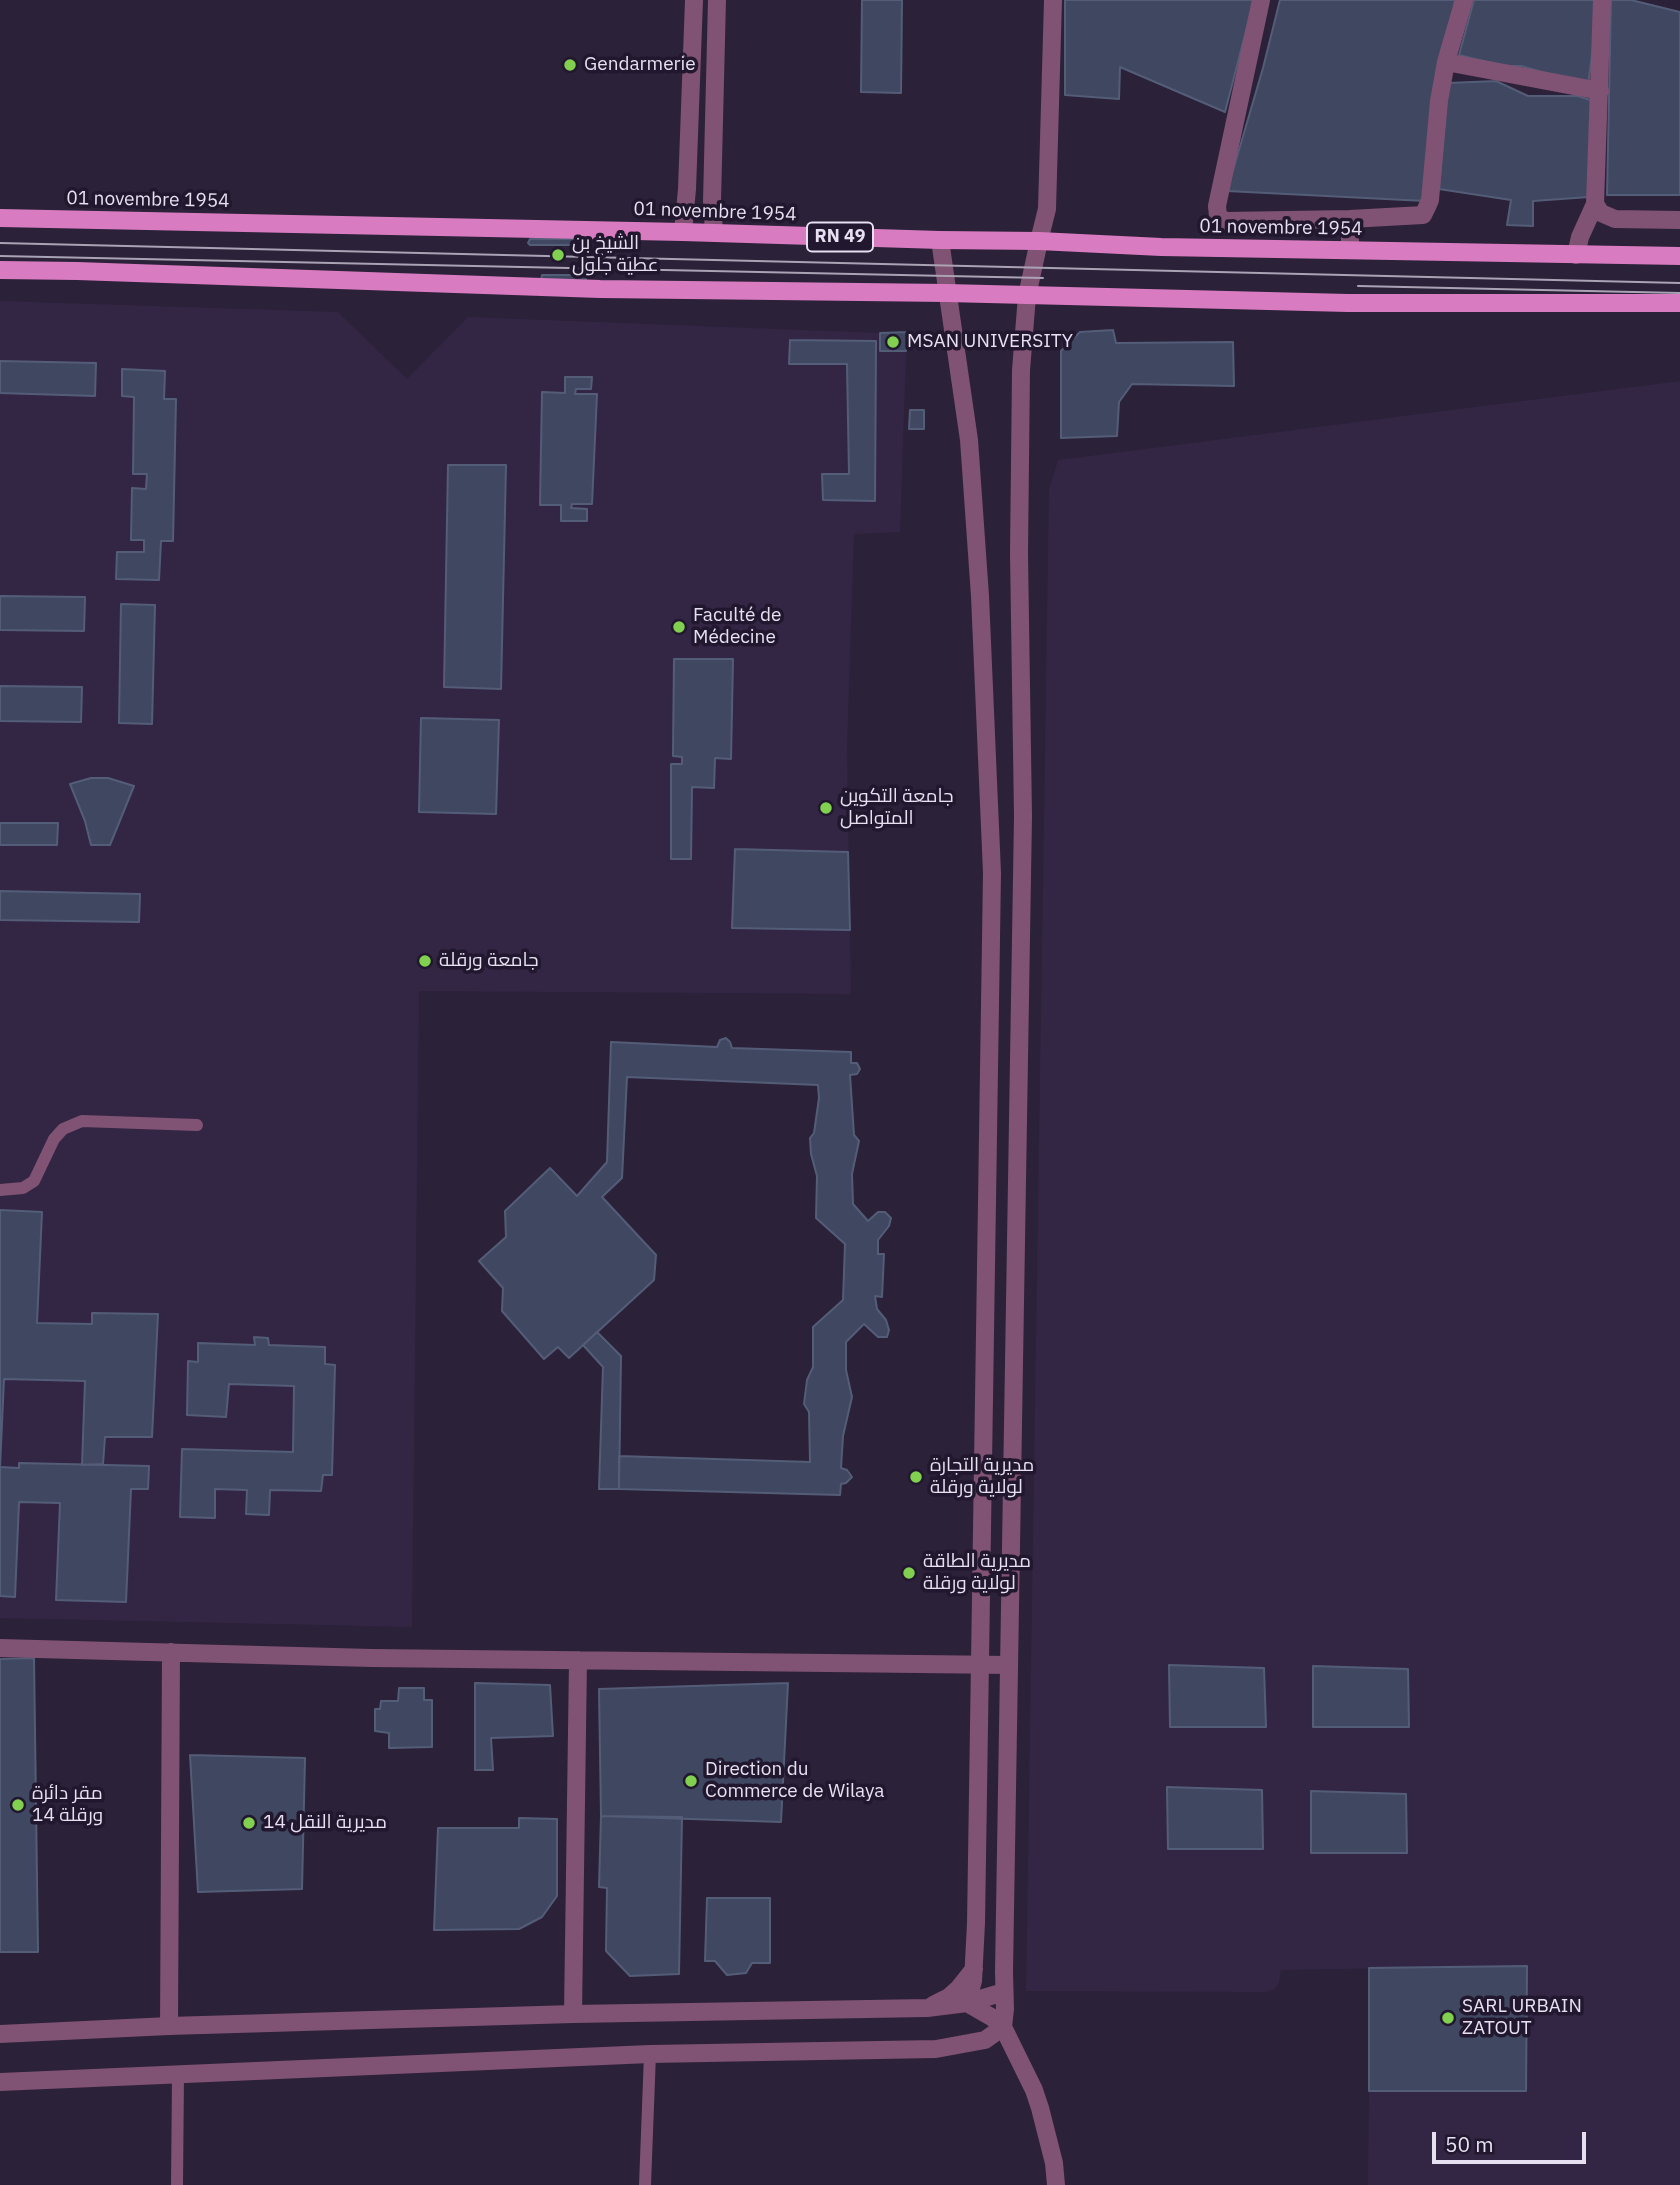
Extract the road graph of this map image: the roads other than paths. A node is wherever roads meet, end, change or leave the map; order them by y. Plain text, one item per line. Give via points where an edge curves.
1 (694, 0) edge
2 (717, 0) edge
3 (1053, 0) edge
4 (1261, 0) edge
5 (1464, 0) edge
6 (1602, 0) edge
7 (1447, 62) junction
8 (1600, 91) junction
9 (1595, 204) junction
10 (0, 218) edge
11 (1350, 219) junction
12 (1680, 220) edge
13 (683, 232) junction
14 (714, 233) junction
15 (940, 240) junction
16 (1039, 241) junction
17 (1350, 250) junction
18 (1576, 255) junction
19 (1680, 256) edge
20 (0, 270) edge
21 (947, 293) junction
22 (1027, 296) junction
23 (1680, 303) edge
24 (990, 962) junction
25 (1020, 962) junction
26 (197, 1125) dead end
27 (988, 1163) junction
28 (1018, 1163) junction
29 (0, 1190) edge
30 (0, 1648) edge
31 (171, 1652) junction
32 (578, 1660) junction
33 (979, 1664) junction
34 (1009, 1665) junction
35 (974, 1969) junction
36 (1004, 1992) junction
37 (967, 2003) junction
38 (928, 2008) junction
39 (573, 2014) junction
40 (169, 2026) junction
41 (1003, 2026) junction
42 (0, 2034) edge
43 (650, 2054) junction
44 (178, 2076) junction
45 (0, 2082) edge
46 (177, 2185) edge
47 (645, 2185) edge
48 (1056, 2185) edge

1 - 13 street
2 - 14 street
3 - 16 street via 1047,209
4 - 11 street via 1218,216 1225,221
5 - 7 street
6 - 8 street
7 - 8 street
7 - 11 street via 1430,200 1423,215
8 - 9 street
9 - 12 street via 1601,213 1615,219
9 - 18 street
10 - 13 main road, 01 novembre 1954 / RN 49
11 - 17 street
13 - 14 main road, 01 novembre 1954 / RN 49
14 - 15 main road, 01 novembre 1954 / RN 49
15 - 16 main road, 01 novembre 1954 / RN 49
15 - 21 street
16 - 17 main road, 01 novembre 1954 / RN 49
16 - 22 street
17 - 18 main road, 01 novembre 1954 / RN 49
18 - 19 main road, 01 novembre 1954 / RN 49
20 - 21 main road via 600,289
21 - 22 main road
21 - 24 street via 969,440 980,596 992,873
22 - 23 main road via 1348,303
22 - 25 street via 1021,370 1019,554
24 - 25 street
24 - 27 street
25 - 28 street
26 - 29 lane via 82,1121 63,1129 54,1139 34,1181 23,1188
27 - 28 street
27 - 33 street
28 - 34 street
30 - 31 street
31 - 32 street
31 - 40 street
32 - 33 street
32 - 39 street
33 - 34 street
33 - 35 street
34 - 36 street
35 - 37 street
35 - 38 street via 949,1997
36 - 37 street
36 - 41 street
37 - 38 street
37 - 41 street
38 - 39 street
39 - 40 street
40 - 42 street
41 - 43 street via 985,2040 936,2049
41 - 48 street via 1037,2099
43 - 44 street
43 - 47 lane
44 - 45 street
44 - 46 lane

